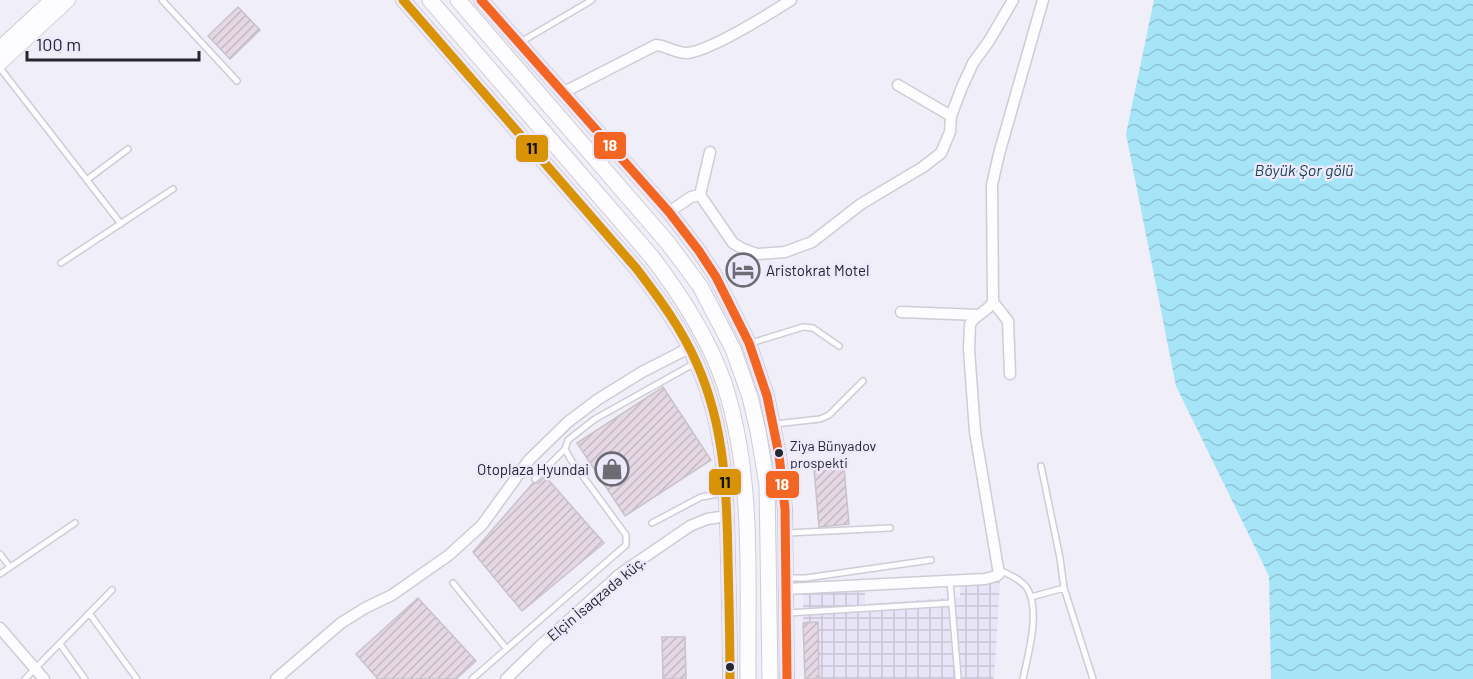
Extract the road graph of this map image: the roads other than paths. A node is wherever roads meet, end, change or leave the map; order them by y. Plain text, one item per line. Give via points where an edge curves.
1 (52, 0) edge
2 (68, 0) edge
3 (162, 0) edge
4 (403, 0) edge
5 (408, 0) edge
6 (430, 0) edge
7 (458, 0) edge
8 (481, 0) edge
9 (489, 0) edge
10 (592, 0) edge
11 (791, 0) edge
12 (1013, 0) edge
13 (1043, 0) edge
14 (425, 27) junction
15 (518, 43) junction
16 (0, 48) edge
17 (0, 63) edge
18 (0, 68) edge
19 (237, 81) dead end
20 (898, 86) dead end
21 (562, 93) junction
22 (951, 116) junction
23 (128, 149) dead end
24 (710, 152) dead end
25 (88, 179) junction
26 (173, 189) dead end
27 (700, 195) junction
28 (669, 212) junction
29 (121, 224) junction
30 (61, 263) dead end
31 (993, 303) junction
32 (901, 312) dead end
33 (978, 315) junction
34 (749, 343) junction
35 (839, 346) dead end
36 (689, 348) junction
37 (696, 363) junction
38 (1010, 374) dead end
39 (863, 381) dead end
40 (750, 397) junction
41 (773, 425) junction
42 (565, 449) junction
43 (1041, 466) dead end
44 (535, 479) dead end
45 (726, 493) junction
46 (785, 509) junction
47 (728, 516) junction
48 (746, 521) junction
49 (75, 523) dead end
50 (652, 523) dead end
51 (890, 528) dead end
52 (785, 534) junction
53 (0, 554) edge
54 (931, 560) dead end
55 (10, 567) junction
56 (1000, 570) junction
57 (0, 574) edge
58 (950, 580) junction
59 (453, 583) dead end
60 (786, 584) junction
61 (1064, 588) junction
62 (112, 590) dead end
63 (1031, 597) junction
64 (952, 603) junction
65 (89, 613) junction
66 (786, 613) junction
67 (0, 628) edge
68 (60, 644) junction
69 (506, 648) junction
70 (36, 669) junction
71 (958, 677) dead end
72 (25, 679) edge
73 (44, 679) edge
74 (85, 679) edge
75 (137, 679) edge
76 (276, 679) edge
77 (472, 679) edge
78 (506, 679) edge
79 (730, 679) edge
80 (748, 679) edge
81 (770, 679) edge
82 (787, 679) edge
83 (1023, 679) edge
84 (1093, 679) edge

1 - 16 main road
2 - 17 main road
3 - 19 lane
4 - 14 main road
5 - 14 main road
6 - 48 main road via 651,256 681,297 708,346 729,400 742,462
7 - 40 main road via 687,267 722,327
8 - 15 main road
9 - 15 main road
10 - 15 lane
11 - 21 street via 696,52 672,51 656,45
12 - 22 street via 973,63
13 - 31 street via 992,185
14 - 36 main road via 636,268
15 - 21 main road
18 - 25 lane
20 - 22 street
21 - 28 main road
22 - 27 street via 950,132 941,153 861,204 812,242 785,252 758,254 734,243
23 - 25 lane
24 - 27 street
25 - 29 lane
26 - 29 lane
27 - 28 street
28 - 34 main road via 716,277
29 - 30 lane
31 - 33 street
31 - 38 street via 1008,321
32 - 33 street
33 - 56 street via 969,332 975,432
34 - 35 lane via 803,327 813,328
34 - 41 main road
36 - 37 main road
36 - 76 street via 642,372 568,422 529,460 482,525 449,555 392,595 341,623
37 - 42 lane via 595,419 568,440
37 - 45 main road via 720,440
37 - 48 main road via 722,419
39 - 41 lane via 829,416
40 - 46 main road via 768,442
40 - 81 main road via 767,484
41 - 46 main road
42 - 44 lane
42 - 69 lane via 626,535 626,545
43 - 61 lane
45 - 47 main road
45 - 50 lane via 701,497
46 - 52 main road
47 - 78 street, Elçin İsaqzadə küç. via 690,526 620,574
47 - 79 main road
48 - 80 main road
49 - 55 lane
51 - 52 lane
52 - 60 main road
53 - 55 lane
54 - 60 lane
55 - 57 lane
56 - 58 street via 996,576
56 - 63 lane via 1026,586
58 - 60 street via 886,585
58 - 64 lane
59 - 69 lane
60 - 66 main road
61 - 63 lane
61 - 84 lane
62 - 65 lane
63 - 83 lane via 1032,635
64 - 66 lane
64 - 71 lane
65 - 68 lane
65 - 75 lane
66 - 82 main road
67 - 70 street
68 - 70 lane
68 - 74 lane
69 - 77 lane
70 - 72 lane
70 - 73 street

